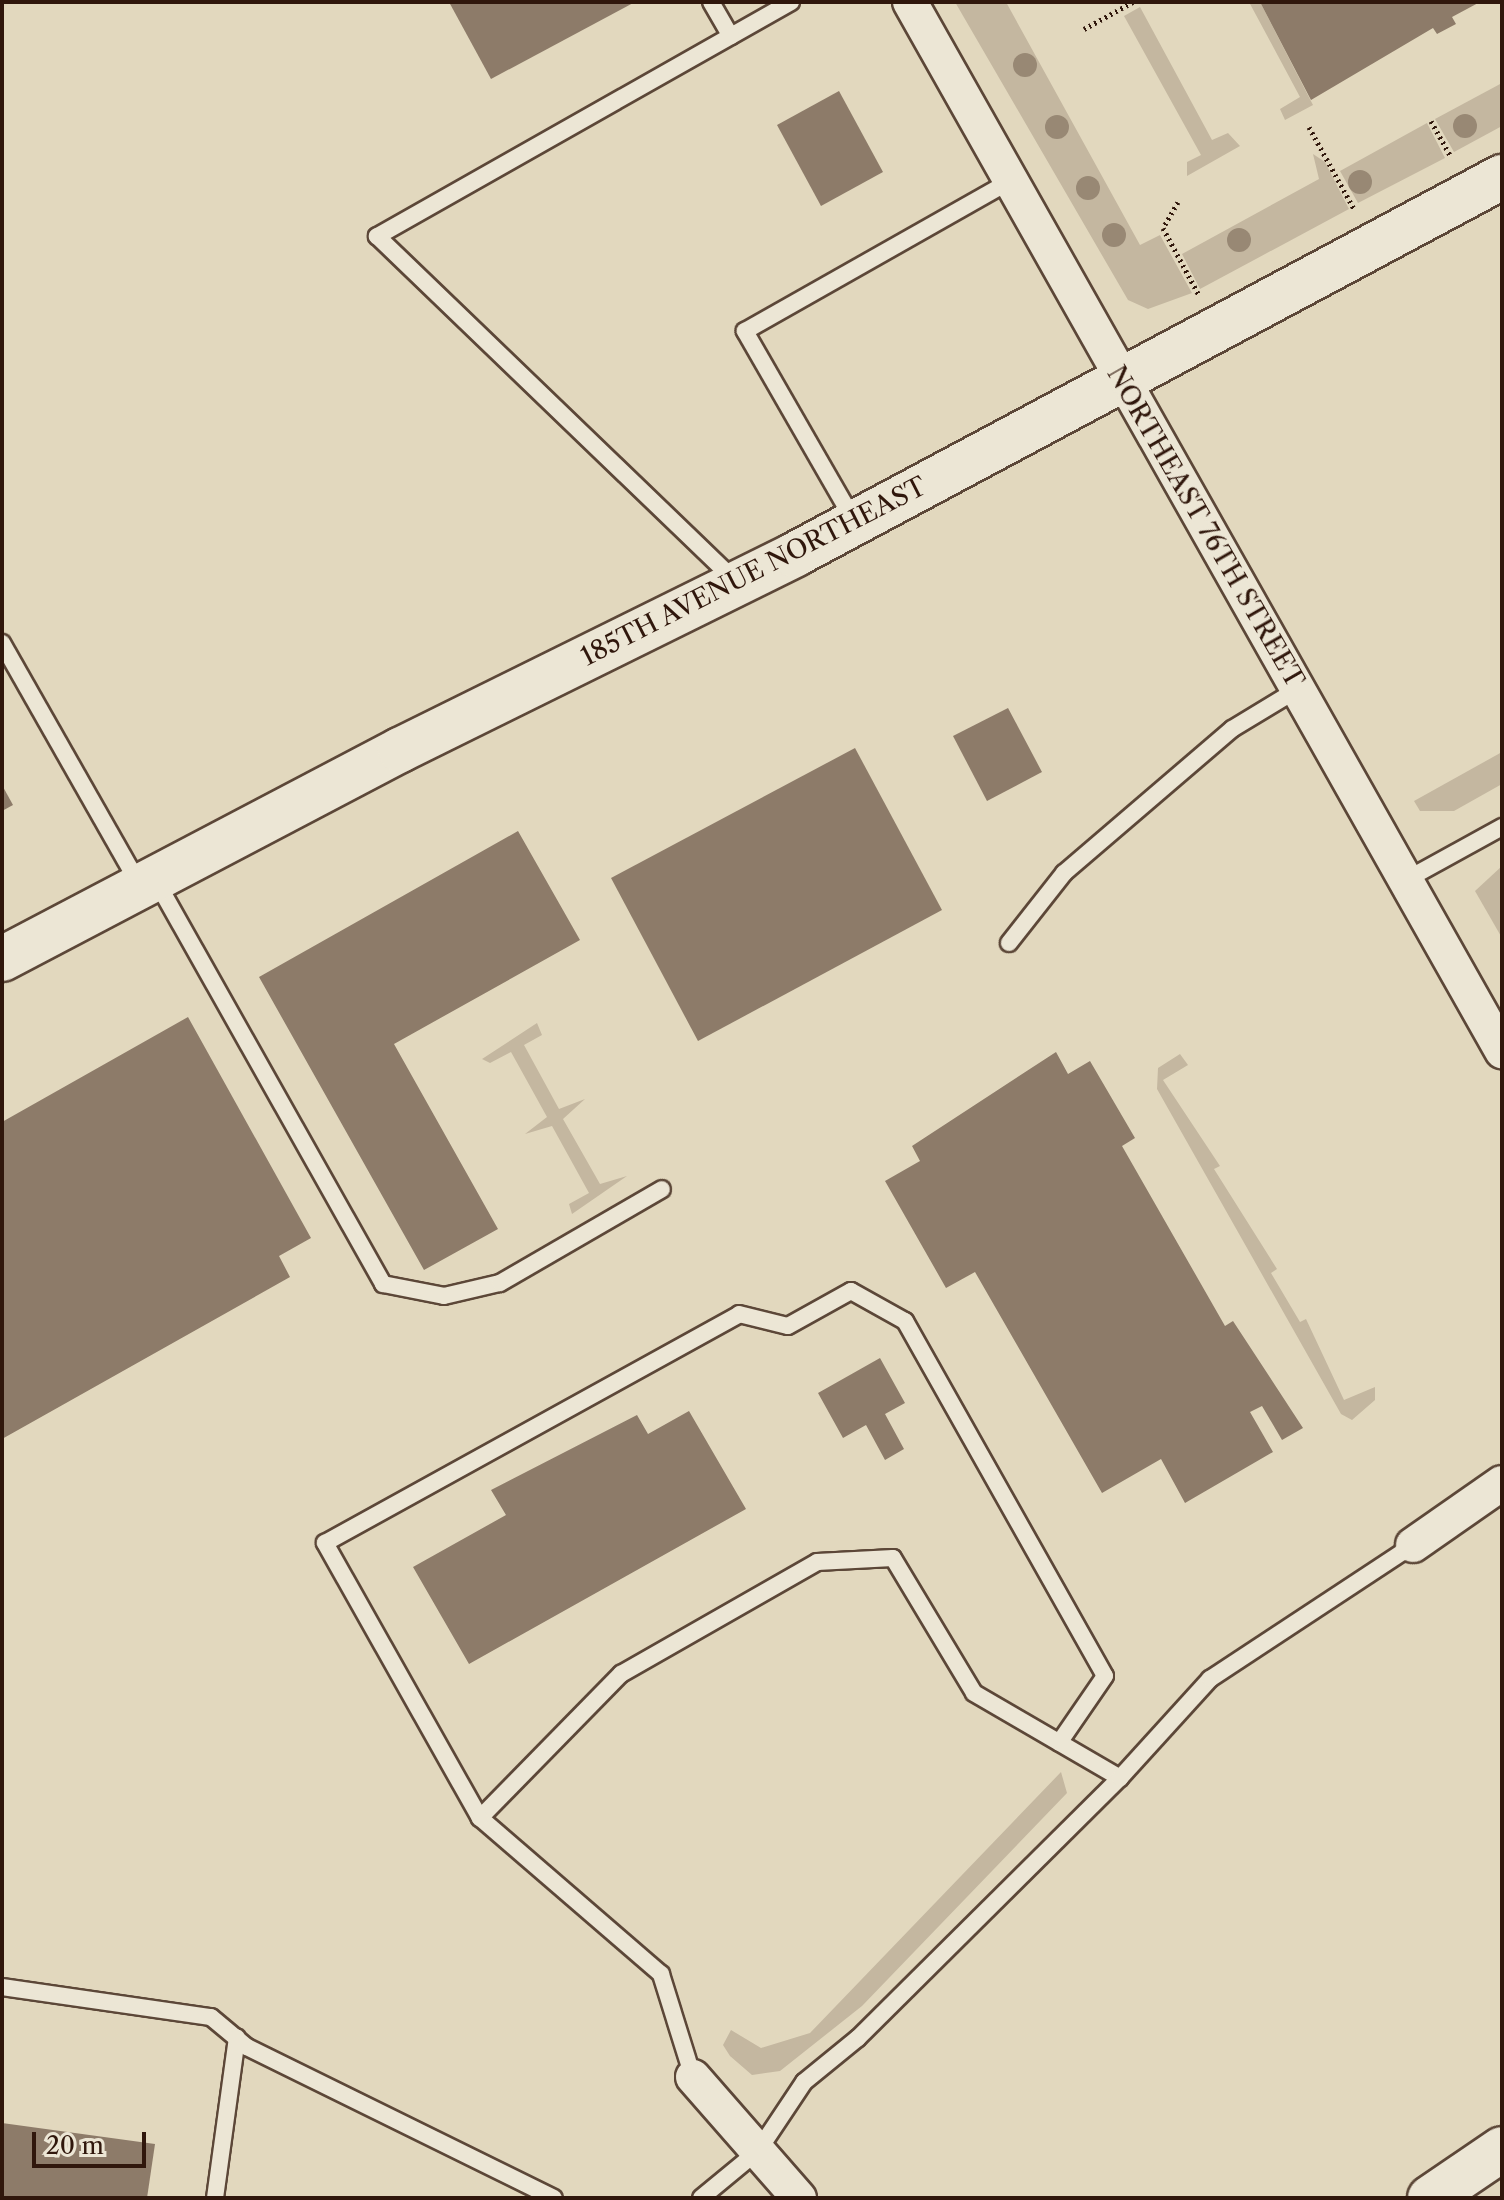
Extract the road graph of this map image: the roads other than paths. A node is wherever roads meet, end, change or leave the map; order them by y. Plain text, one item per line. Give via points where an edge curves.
1 (711, 2) edge
2 (791, 2) edge
3 (910, 2) edge
4 (731, 36) junction
5 (1502, 177) edge
6 (1010, 181) junction
7 (1122, 381) junction
8 (855, 522) junction
9 (738, 583) junction
10 (2, 643) edge
11 (1298, 689) junction
12 (1502, 827) edge
13 (1406, 880) junction
14 (147, 882) junction
15 (1009, 943) dead end
16 (2, 959) edge
17 (1502, 1051) edge
18 (662, 1189) dead end
19 (1502, 1483) edge
20 (1413, 1545) joint
21 (1059, 1743) junction
22 (1120, 1778) junction
23 (480, 1818) junction
24 (2, 1987) edge
25 (237, 2038) junction
26 (693, 2077) joint
27 (1502, 2149) edge
28 (758, 2151) junction
29 (215, 2198) edge
30 (554, 2198) edge
31 (701, 2198) edge
32 (799, 2198) edge
33 (1430, 2198) edge

1 - 4 lane
2 - 4 lane
3 - 6 street, NORTHEAST 76TH STREET
4 - 9 lane via 377,236
5 - 7 street, 185TH AVENUE NORTHEAST
6 - 7 street, NORTHEAST 76TH STREET
6 - 8 lane via 745,331
7 - 8 street, 185TH AVENUE NORTHEAST
7 - 11 street, NORTHEAST 76TH STREET
8 - 9 street, 185TH AVENUE NORTHEAST
9 - 14 street, 185TH AVENUE NORTHEAST
10 - 14 lane
11 - 13 street, NORTHEAST 76TH STREET
11 - 15 lane via 1232,729 1064,873
12 - 13 lane
13 - 17 street, NORTHEAST 76TH STREET
14 - 16 street, 185TH AVENUE NORTHEAST
14 - 18 lane via 383,1284 444,1296 500,1283
19 - 20 street
20 - 22 lane via 1210,1679
21 - 22 lane
21 - 23 lane via 974,1693 893,1558 817,1562 621,1674
21 - 23 lane via 1105,1676 905,1321 851,1291 788,1326 739,1314 325,1543
22 - 28 lane via 858,2038 804,2082
23 - 26 lane via 661,1974
24 - 25 lane via 211,2017
25 - 29 lane
25 - 30 lane
26 - 28 street
27 - 33 street
28 - 31 lane
28 - 32 street

